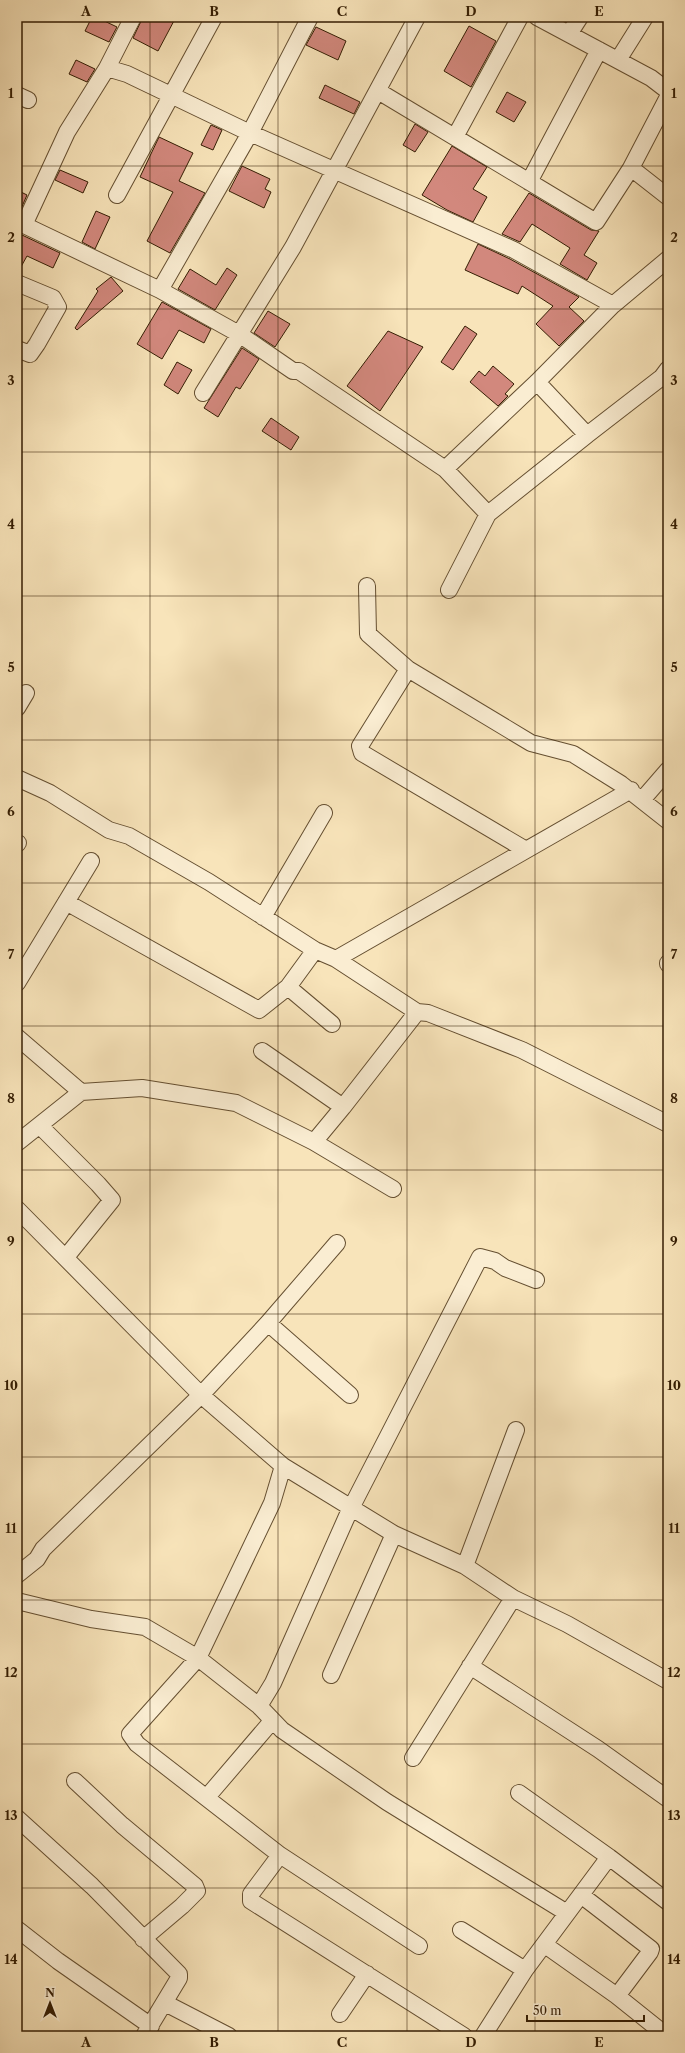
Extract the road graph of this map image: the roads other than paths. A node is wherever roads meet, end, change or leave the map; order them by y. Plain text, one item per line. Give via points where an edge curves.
1 (134, 17) edge
2 (214, 17) edge
3 (310, 17) edge
4 (417, 17) edge
5 (520, 17) edge
6 (537, 17) edge
7 (580, 17) edge
8 (645, 17) edge
9 (569, 34) junction
10 (599, 50) junction
11 (618, 60) junction
12 (107, 68) junction
13 (378, 91) junction
14 (668, 91) edge
15 (170, 96) junction
16 (668, 97) edge
17 (250, 133) junction
18 (455, 137) junction
19 (631, 168) junction
20 (336, 170) junction
21 (529, 182) junction
22 (117, 195) dead end
23 (668, 197) edge
24 (668, 259) edge
25 (17, 282) edge
26 (160, 290) junction
27 (613, 305) junction
28 (239, 334) junction
29 (17, 349) edge
30 (668, 369) edge
31 (537, 382) junction
32 (203, 393) dead end
33 (587, 435) junction
34 (445, 468) junction
35 (488, 514) junction
36 (367, 586) dead end
37 (449, 590) dead end
38 (408, 669) junction
39 (26, 693) dead end
40 (17, 708) edge
41 (668, 770) edge
42 (17, 778) edge
43 (634, 794) junction
44 (324, 813) dead end
45 (668, 821) edge
46 (526, 850) junction
47 (92, 861) dead end
48 (66, 902) junction
49 (263, 917) junction
50 (315, 950) junction
51 (336, 959) junction
52 (17, 983) edge
53 (288, 987) junction
54 (417, 1012) junction
55 (332, 1024) dead end
56 (17, 1037) edge
57 (262, 1051) dead end
58 (81, 1092) junction
59 (343, 1107) junction
60 (668, 1124) edge
61 (40, 1126) junction
62 (314, 1142) junction
63 (17, 1143) edge
64 (393, 1189) dead end
65 (17, 1209) edge
66 (337, 1243) dead end
67 (66, 1257) junction
68 (536, 1280) dead end
69 (268, 1323) junction
70 (201, 1395) junction
71 (350, 1395) dead end
72 (516, 1430) dead end
73 (284, 1466) junction
74 (352, 1508) junction
75 (394, 1534) junction
76 (465, 1566) junction
77 (17, 1576) edge
78 (514, 1598) junction
79 (17, 1601) edge
80 (198, 1658) junction
81 (470, 1666) junction
82 (331, 1675) dead end
83 (668, 1681) edge
84 (259, 1706) junction
85 (272, 1721) junction
86 (413, 1758) dead end
87 (75, 1781) dead end
88 (519, 1793) dead end
89 (207, 1797) junction
90 (668, 1799) edge
91 (17, 1818) edge
92 (280, 1855) junction
93 (609, 1857) junction
94 (580, 1895) junction
95 (668, 1902) edge
96 (567, 1913) junction
97 (17, 1929) edge
98 (461, 1930) dead end
99 (143, 1938) junction
100 (545, 1945) junction
101 (419, 1946) dead end
102 (525, 1970) junction
103 (367, 1974) junction
104 (617, 1996) junction
105 (166, 2003) junction
106 (340, 2014) dead end
107 (148, 2031) edge
108 (229, 2036) edge
109 (464, 2036) edge
110 (483, 2036) edge
111 (666, 2036) edge

1 - 12 street
2 - 15 street
3 - 17 street
4 - 13 street
5 - 18 street
6 - 9 street
7 - 9 street
8 - 11 street
9 - 10 street
10 - 11 street
10 - 21 street
11 - 14 street
12 - 15 street via 127,74
12 - 26 street via 67,132 24,225
13 - 18 street
13 - 20 street
15 - 17 street
15 - 22 street
16 - 19 street
17 - 20 street
17 - 26 street
18 - 21 street
19 - 21 street via 596,222
19 - 23 street
20 - 27 street via 514,250
20 - 28 street via 294,247
24 - 27 street
25 - 29 street via 53,298 58,307 30,354
26 - 28 street
27 - 31 street
28 - 32 street
28 - 34 street
30 - 33 street via 662,377
31 - 33 street
31 - 34 street
33 - 35 street
34 - 35 street
35 - 37 street
36 - 38 street via 368,634
38 - 43 street via 531,743 573,754
38 - 46 street via 360,746 362,753
39 - 40 street
41 - 43 street
42 - 49 street via 50,793 109,830 129,836 209,882
43 - 45 street
43 - 46 street
44 - 49 street
46 - 51 street
47 - 48 street
48 - 52 street
48 - 53 street via 259,1010
49 - 50 street
50 - 51 street
50 - 53 street
51 - 54 street
53 - 55 street
54 - 59 street
54 - 60 street via 428,1013 522,1050
56 - 58 street
57 - 59 street
58 - 61 street
58 - 62 street via 142,1088 236,1103
59 - 62 street
61 - 63 street
61 - 67 street via 112,1200
62 - 64 street
65 - 67 street
66 - 69 street
67 - 70 street
68 - 74 street via 505,1268 495,1260 480,1257
69 - 70 street
69 - 71 street
70 - 73 street
70 - 77 street
72 - 76 street
73 - 74 street
73 - 80 street via 272,1503
74 - 75 street
74 - 84 street via 273,1683
75 - 76 street
75 - 82 street
76 - 78 street
78 - 81 street
78 - 83 street via 567,1624
79 - 80 street via 91,1619 145,1626
80 - 84 street
80 - 89 street via 130,1734 137,1744
81 - 86 street
81 - 90 street via 598,1749
84 - 85 street
85 - 89 street
85 - 96 street via 387,1802
87 - 99 street via 195,1886 196,1891 182,1906
88 - 93 street
89 - 92 street
91 - 99 street via 92,1886
92 - 101 street
92 - 103 street via 251,1894 251,1901
93 - 94 street
93 - 95 street
94 - 96 street
94 - 104 street via 651,1949
96 - 100 street
97 - 107 street
98 - 102 street
99 - 105 street via 179,1974
100 - 102 street
100 - 104 street
102 - 110 street
103 - 106 street
103 - 109 street
104 - 111 street
105 - 107 street
105 - 108 street

